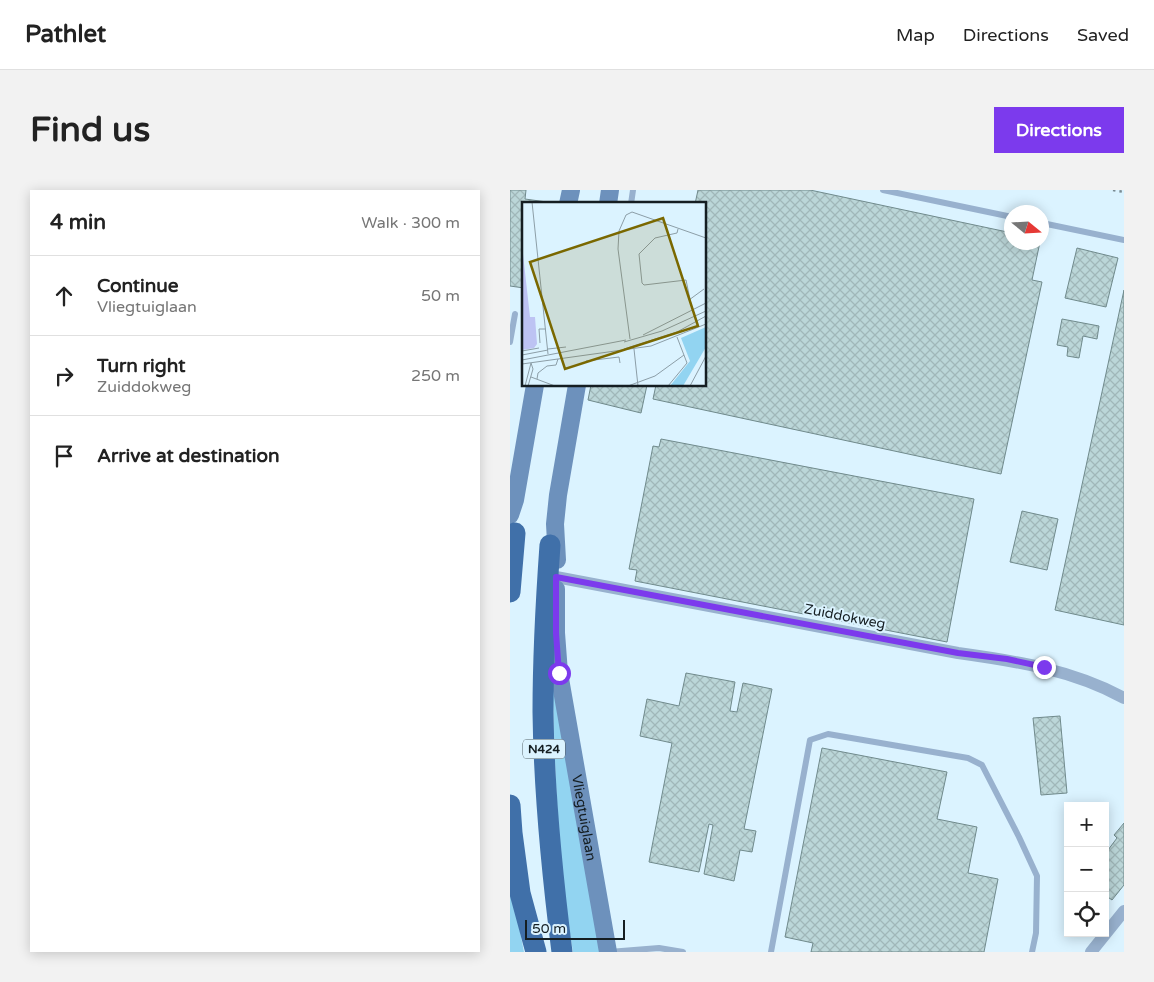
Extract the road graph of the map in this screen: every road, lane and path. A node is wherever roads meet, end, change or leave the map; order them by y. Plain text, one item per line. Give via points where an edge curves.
1 (883, 190) edge
2 (1113, 190) edge
3 (1124, 192) edge
4 (1004, 215) edge
5 (1049, 224) edge
6 (1124, 240) edge
7 (515, 314) dead end
8 (510, 342) edge
9 (535, 386) edge
10 (577, 386) edge
11 (513, 512) edge
12 (555, 524) junction
13 (550, 545) joint
14 (556, 577) junction
15 (510, 592) edge
16 (1124, 698) edge
17 (510, 805) edge
18 (1124, 911) edge
19 (659, 950) edge
20 (536, 952) edge
21 (562, 952) edge
22 (608, 952) edge
23 (683, 952) edge
24 (771, 952) edge
25 (1032, 952) edge
26 (1091, 952) edge

1 - 4 lane
2 - 3 path
5 - 6 lane
7 - 8 lane
9 - 11 main road
10 - 12 main road, Vliegtuiglaan / N424
11 - 15 highway
12 - 13 main road, N424
12 - 14 main road, Vliegtuiglaan / N424
13 - 21 highway, N424 via 543,675 544,758
14 - 16 street, Zuiddokweg via 958,653 1007,659 1083,679
14 - 22 main road, Vliegtuiglaan / N424 via 559,673
17 - 20 highway via 520,893
18 - 26 street
19 - 22 lane
19 - 23 lane
24 - 25 lane via 810,740 828,734 968,758 982,765 1037,876 1036,932

